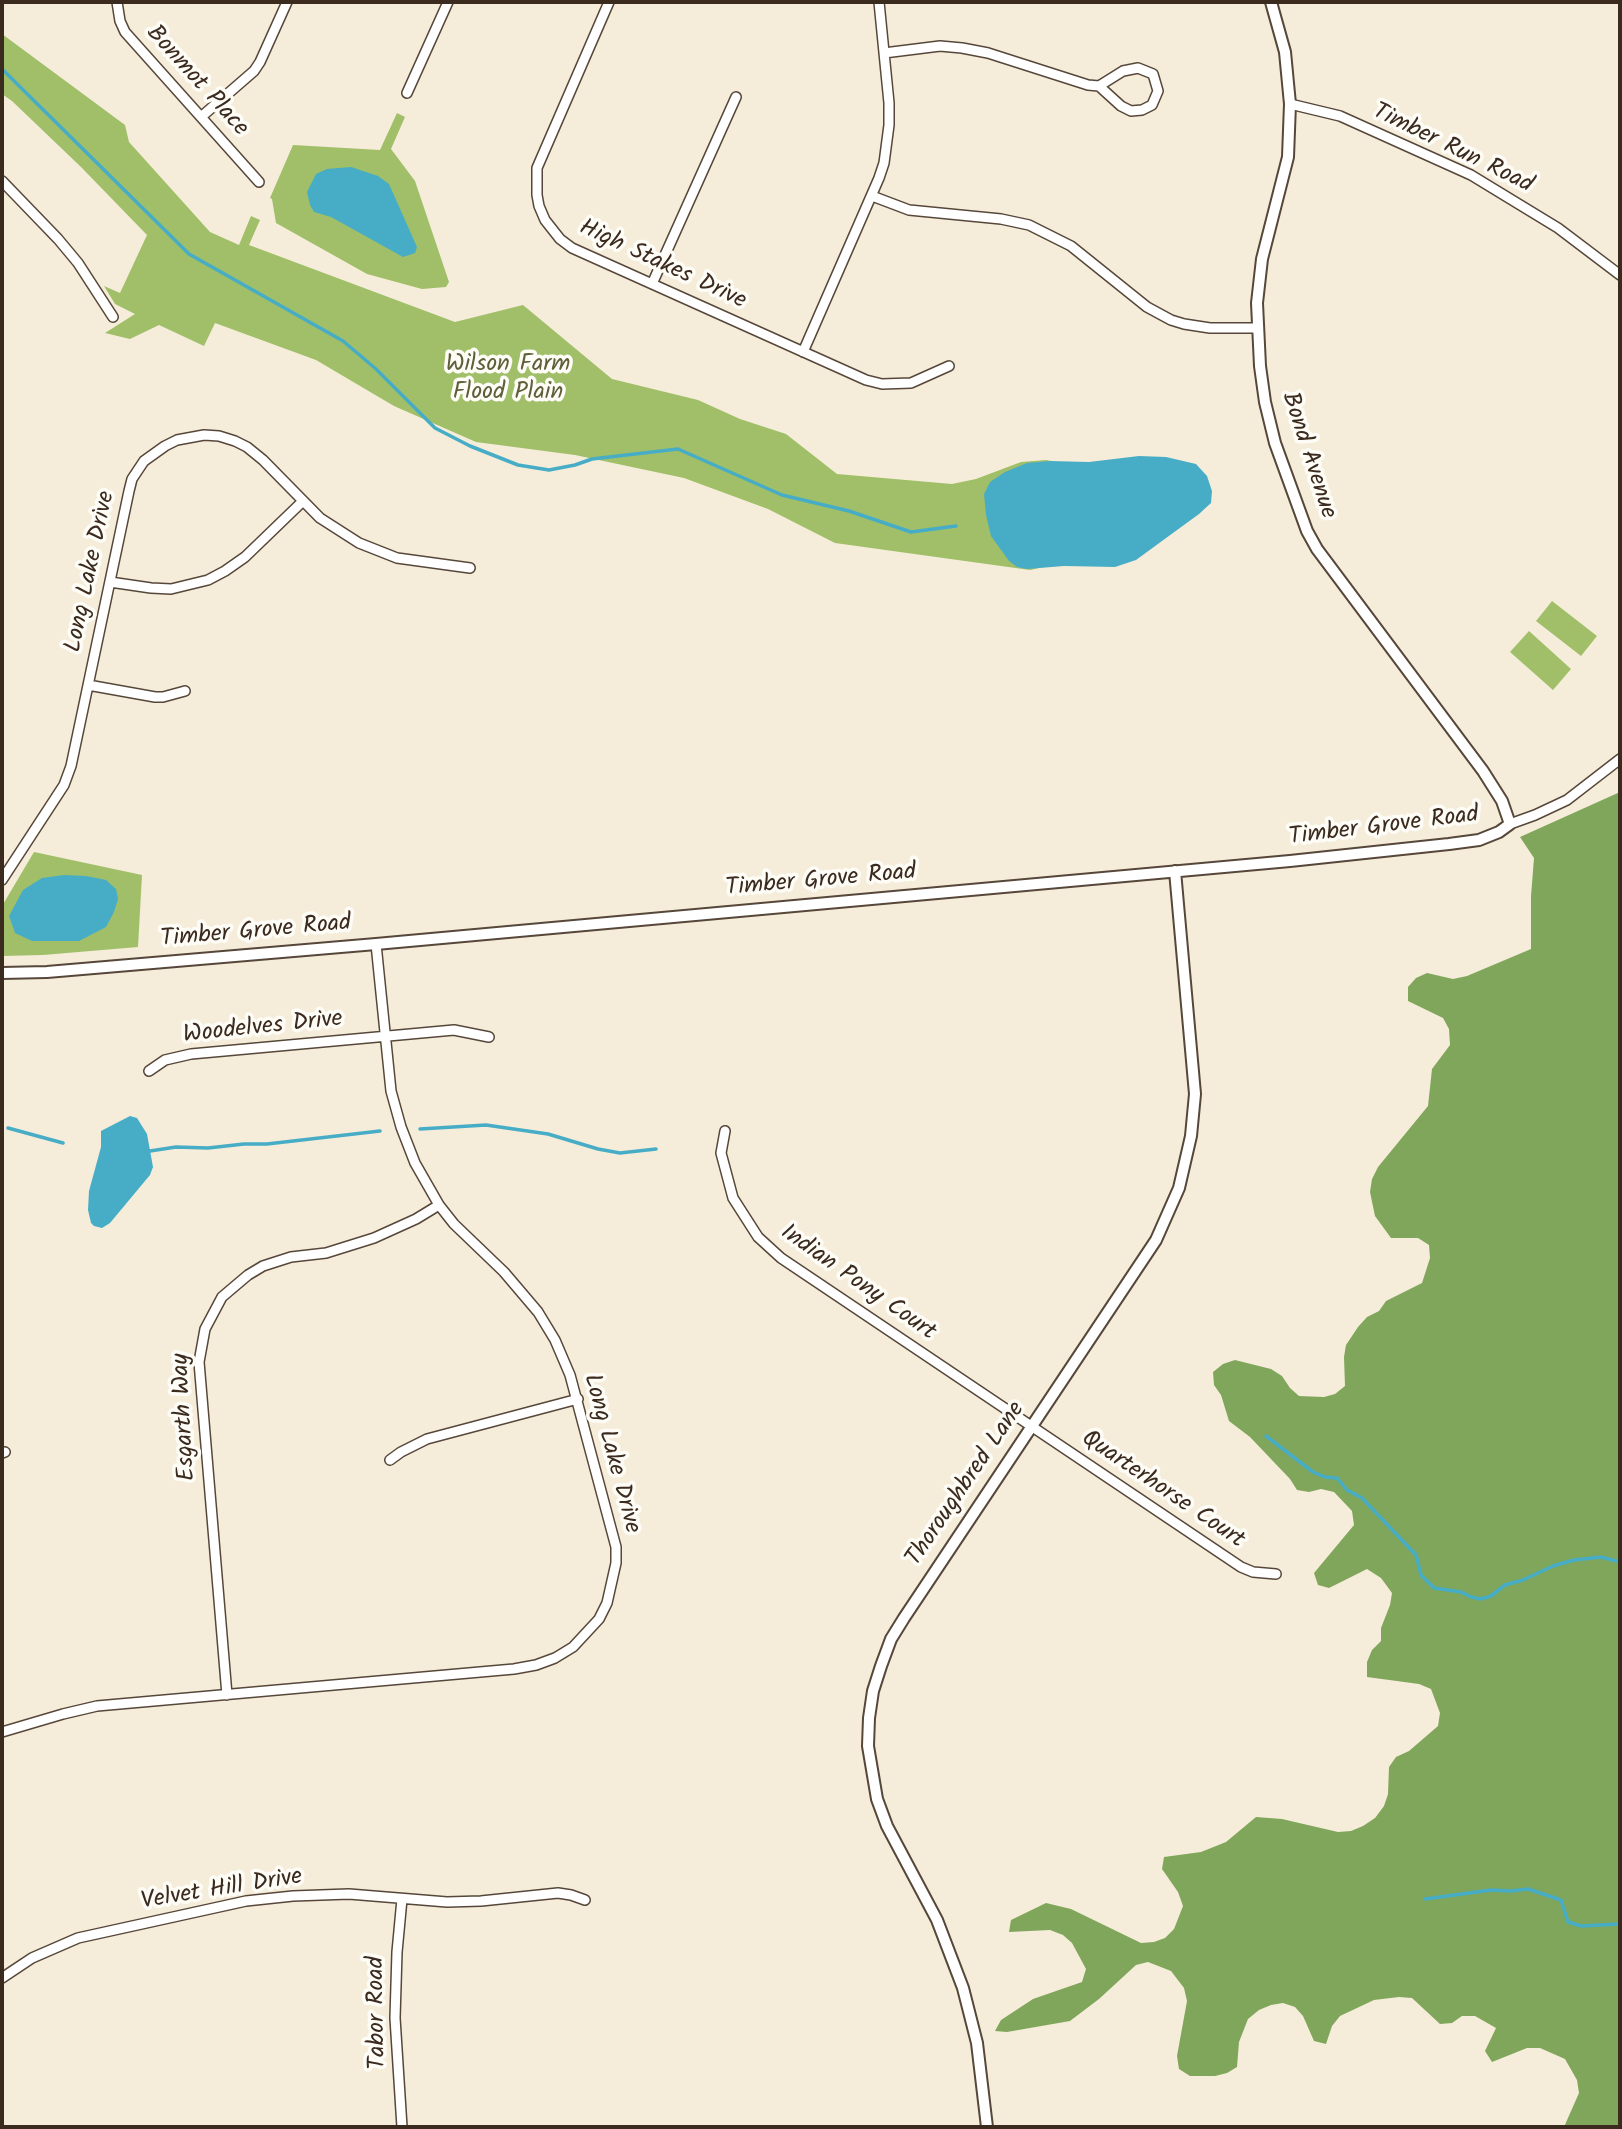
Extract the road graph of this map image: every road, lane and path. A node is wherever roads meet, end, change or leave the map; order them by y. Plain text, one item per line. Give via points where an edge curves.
1 (117, 2) edge
2 (287, 2) edge
3 (447, 2) edge
4 (610, 2) edge
5 (880, 2) edge
6 (1271, 2) edge
7 (884, 53) junction
8 (1099, 86) junction
9 (407, 93) dead end
10 (736, 97) dead end
11 (1290, 104) junction
12 (201, 117) junction
13 (2, 181) edge
14 (259, 182) dead end
15 (872, 196) junction
16 (1620, 275) edge
17 (652, 284) junction
18 (113, 317) dead end
19 (1257, 328) junction
20 (803, 352) junction
21 (949, 366) dead end
22 (302, 502) junction
23 (470, 568) dead end
24 (110, 582) junction
25 (88, 685) junction
26 (185, 691) dead end
27 (1620, 759) edge
28 (1510, 824) junction
29 (1175, 871) junction
30 (2, 880) edge
31 (376, 944) junction
32 (2, 973) edge
33 (384, 1037) junction
34 (489, 1037) dead end
35 (149, 1070) dead end
36 (725, 1130) dead end
37 (439, 1205) junction
38 (578, 1399) junction
39 (1031, 1426) junction
40 (390, 1460) dead end
41 (1276, 1574) dead end
42 (227, 1695) junction
43 (2, 1732) edge
44 (402, 1899) junction
45 (585, 1900) dead end
46 (2, 1978) edge
47 (402, 2127) edge
48 (987, 2127) edge

1 - 12 street, Bonmot Place via 125,32
2 - 12 street via 254,71
3 - 9 street
4 - 17 street, High Stakes Drive via 542,153 537,195 545,220 560,239
5 - 7 street
6 - 11 street, Bond Avenue via 1285,52
7 - 8 street via 962,48
7 - 15 street via 889,125 884,163
8 - 8 street via 1131,111 1147,108 1158,96 1153,74 1138,68 1123,71
10 - 17 street
11 - 16 street, Timber Run Road via 1340,117 1471,175 1558,228
11 - 19 street, Bond Avenue via 1288,157 1262,259
12 - 14 street, Bonmot Place
13 - 18 street via 78,263
15 - 19 street via 909,210 1029,225 1072,246 1147,307 1171,320 1210,328
15 - 20 street
17 - 20 street, High Stakes Drive
19 - 28 street, Bond Avenue via 1265,402 1275,443 1307,531 1329,568 1483,771
20 - 21 street, High Stakes Drive via 881,384 911,383
22 - 23 street, Long Lake Drive via 338,531 378,551
22 - 24 street via 245,557 208,580 172,589
22 - 24 street, Long Lake Drive via 247,447 219,436 177,440 144,461 132,479
24 - 25 street, Long Lake Drive
25 - 26 street via 163,697
25 - 30 street, Long Lake Drive via 64,785
27 - 28 street, Timber Grove Road via 1567,800
28 - 29 street, Timber Grove Road via 1471,841
29 - 31 street, Timber Grove Road
29 - 39 street, Thoroughbred Lane via 1194,1076 1185,1166 1156,1240
31 - 32 street, Timber Grove Road
31 - 33 street, Long Lake Drive
33 - 34 street, Woodelves Drive via 454,1030
33 - 35 street, Woodelves Drive via 191,1054 165,1060
33 - 37 street, Long Lake Drive via 401,1127
36 - 39 street, Indian Pony Court via 721,1153 727,1183 745,1219 769,1248
37 - 38 street, Long Lake Drive via 538,1312 562,1355
37 - 42 street, Esgarth Way via 374,1238 263,1266 222,1297 205,1329 199,1363
38 - 40 street via 427,1439
38 - 42 street, Long Lake Drive via 612,1528 616,1563 599,1619 573,1647 555,1658 514,1669
39 - 41 street, Quarterhorse Court via 1241,1567
39 - 48 street, Thoroughbred Lane via 891,1639 869,1718 869,1755 877,1799 937,1920 963,1987 977,2043
42 - 43 street, Long Lake Drive via 97,1706
44 - 45 street, Velvet Hill Drive via 481,1901 558,1893
44 - 46 street, Velvet Hill Drive via 319,1895 214,1907 78,1938 32,1958
44 - 47 street, Tabor Road via 395,2018

